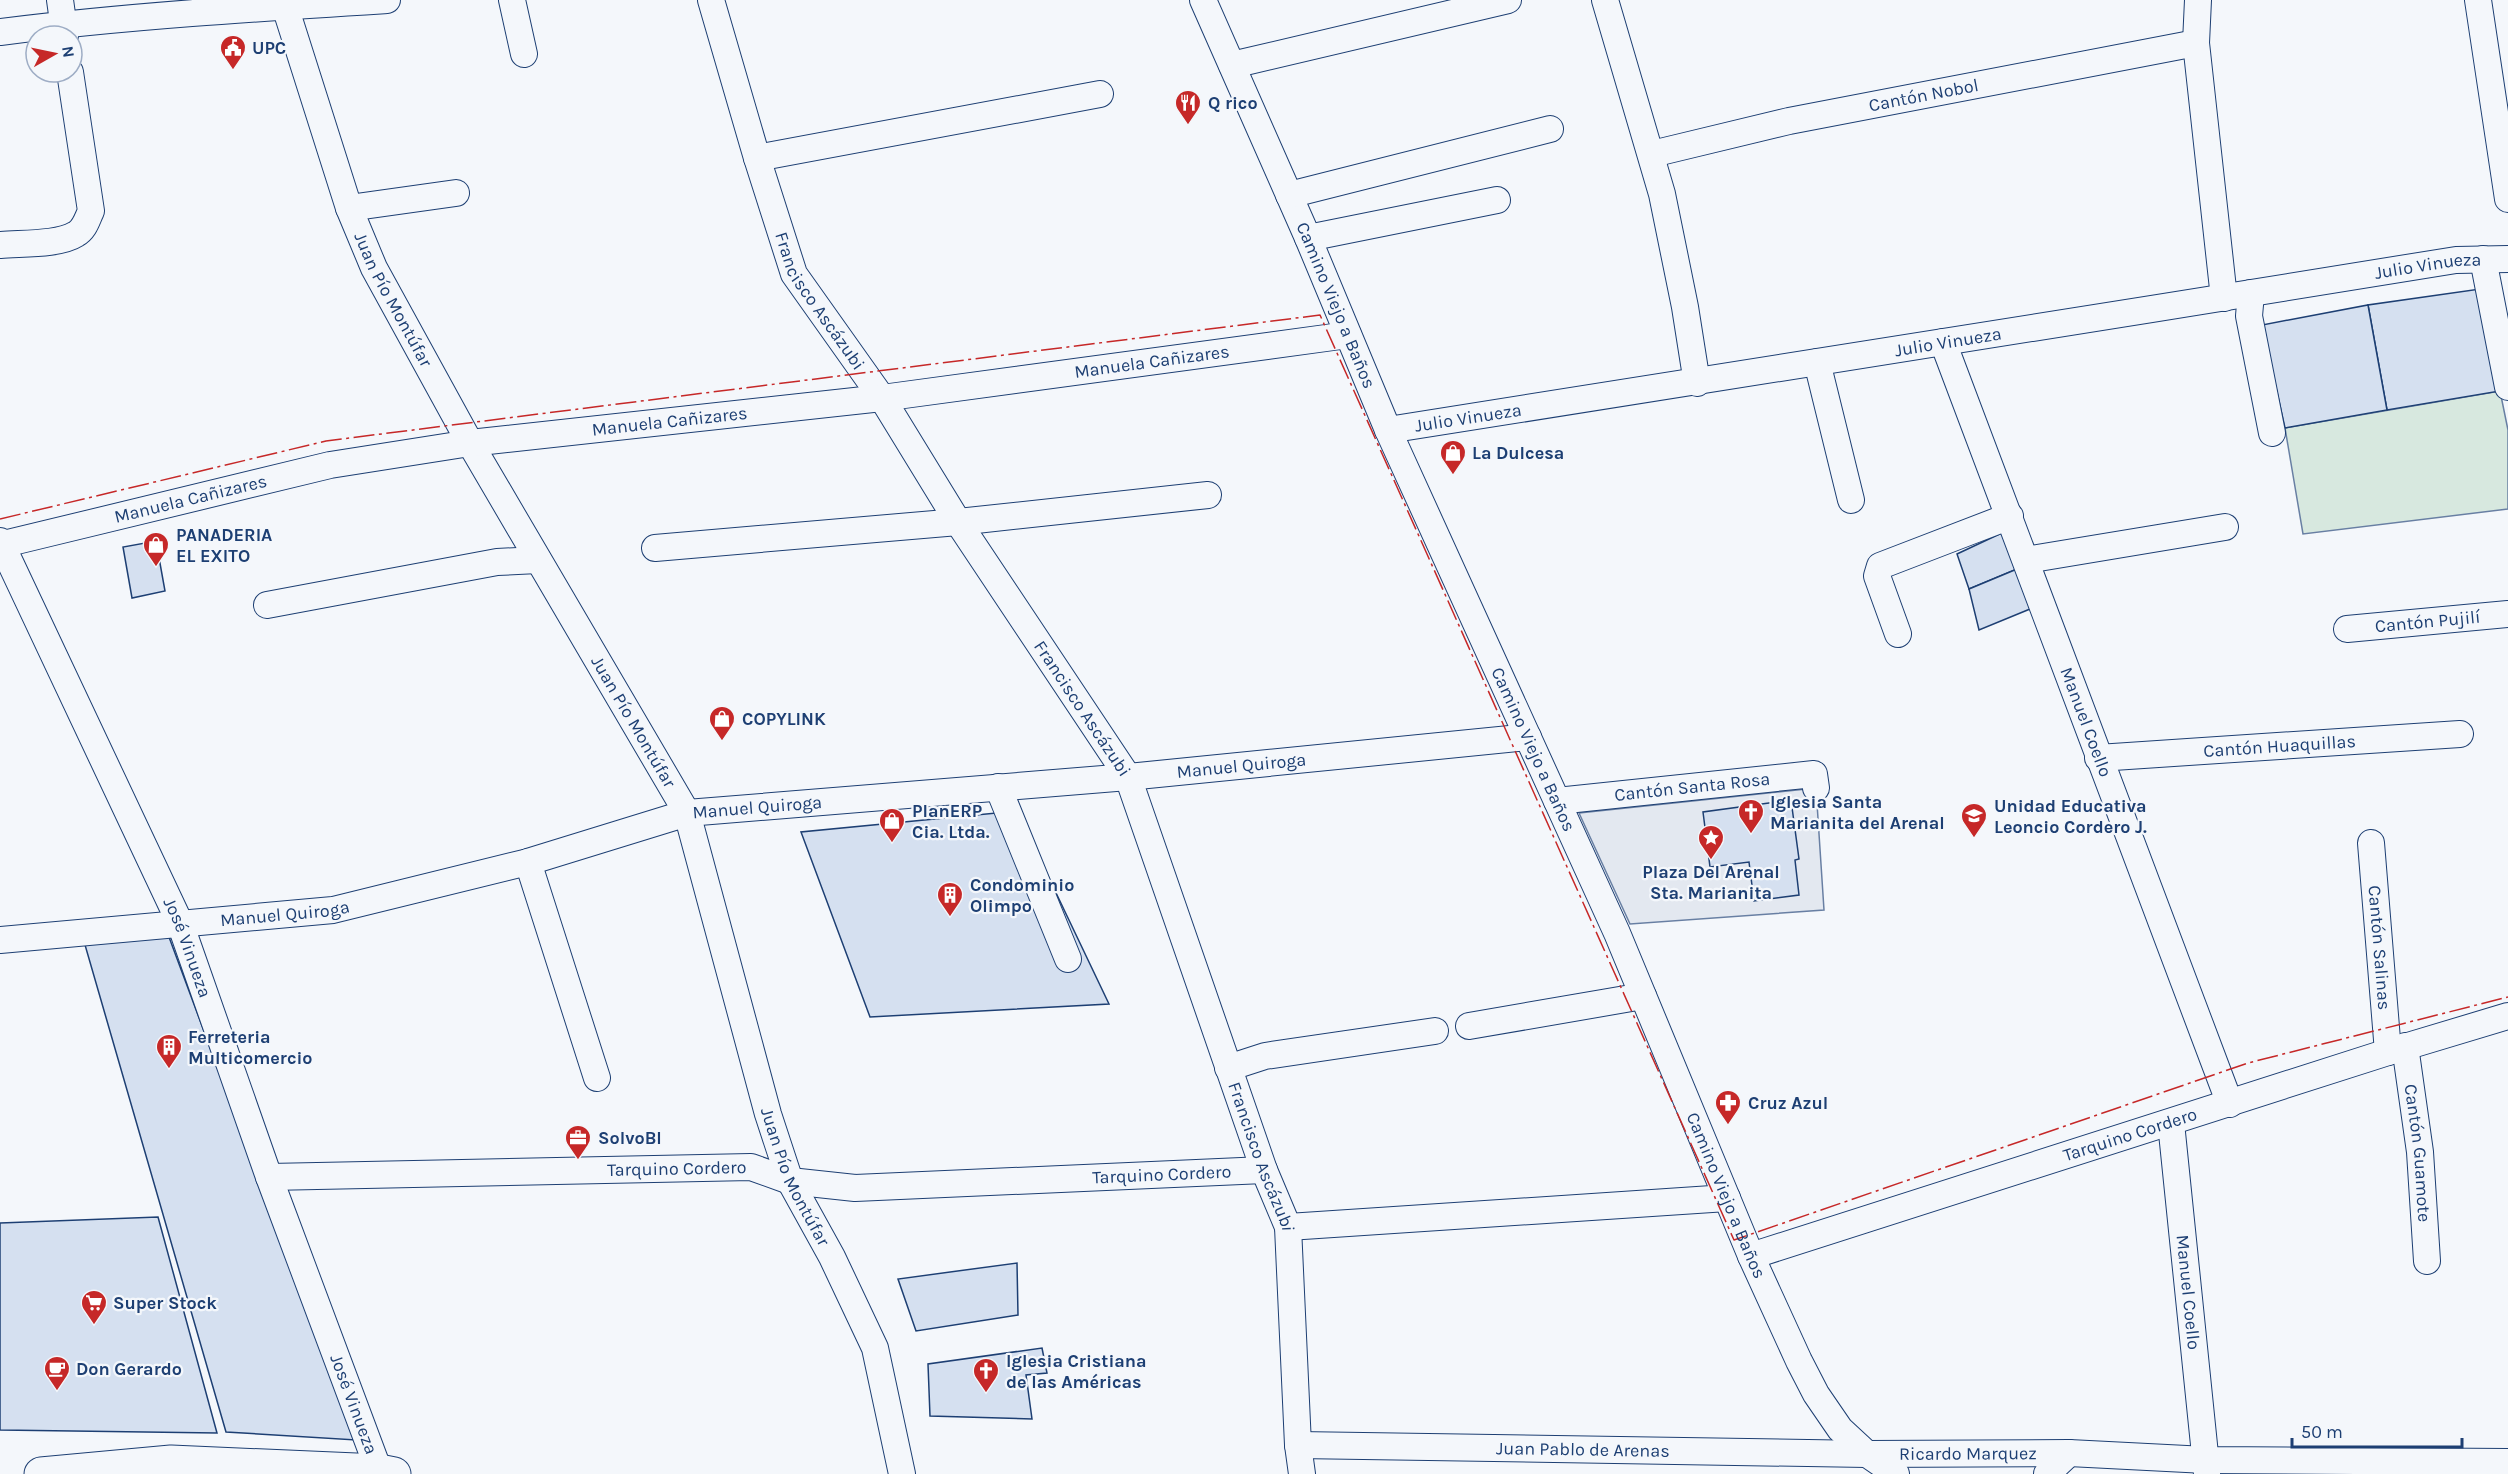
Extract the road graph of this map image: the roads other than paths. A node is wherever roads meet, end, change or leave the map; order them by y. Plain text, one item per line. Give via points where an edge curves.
1 (387, 0) edge
2 (512, 0) edge
3 (711, 0) edge
4 (1203, 0) edge
5 (1508, 0) edge
6 (1605, 0) edge
7 (2198, 0) edge
8 (2478, 0) edge
9 (284, 3) edge
10 (63, 20) edge
11 (0, 32) edge
12 (2196, 43) junction
13 (524, 54) dead end
14 (1232, 65) junction
15 (72, 84) edge
16 (1100, 94) dead end
17 (1550, 129) dead end
18 (1652, 154) junction
19 (757, 158) junction
20 (456, 192) dead end
21 (1289, 195) junction
22 (2508, 199) edge
23 (1497, 200) dead end
24 (349, 208) junction
25 (1308, 238) junction
26 (0, 244) edge
27 (2495, 259) edge
28 (2251, 293) junction
29 (2224, 298) junction
30 (1348, 335) junction
31 (1943, 342) junction
32 (1817, 362) junction
33 (1696, 383) junction
34 (2508, 387) edge
35 (882, 398) junction
36 (1388, 429) junction
37 (2272, 433) dead end
38 (470, 443) junction
39 (1208, 495) dead end
40 (1851, 500) dead end
41 (2010, 516) junction
42 (958, 522) junction
43 (2225, 527) dead end
44 (0, 544) edge
45 (655, 548) dead end
46 (538, 560) junction
47 (2026, 560) junction
48 (267, 605) dead end
49 (2508, 614) edge
50 (2347, 629) dead end
51 (1898, 634) dead end
52 (2460, 734) dead end
53 (1528, 737) junction
54 (2098, 758) junction
55 (1128, 777) junction
56 (998, 787) junction
57 (1816, 788) dead end
58 (1557, 801) junction
59 (687, 813) junction
60 (2371, 843) dead end
61 (528, 862) junction
62 (180, 923) junction
63 (0, 939) edge
64 (1068, 959) dead end
65 (1643, 996) junction
66 (2508, 1016) edge
67 (1469, 1026) dead end
68 (1435, 1031) dead end
69 (2397, 1049) junction
70 (1228, 1068) junction
71 (597, 1078) dead end
72 (2230, 1104) junction
73 (2171, 1123) junction
74 (1263, 1170) junction
75 (269, 1177) junction
76 (790, 1181) junction
77 (1727, 1198) junction
78 (1288, 1227) junction
79 (1751, 1256) junction
80 (2427, 1261) dead end
81 (1298, 1445) junction
82 (2069, 1453) junction
83 (1866, 1454) junction
84 (2508, 1462) edge
85 (1699, 1463) edge
86 (2206, 1467) edge
87 (387, 1473) edge
88 (41, 1474) edge
89 (902, 1474) edge
90 (1302, 1474) edge
91 (1896, 1474) edge
92 (2047, 1474) edge

1 - 9 street
2 - 13 street
3 - 19 street, Francisco Ascázubi
4 - 14 street, Camino Viejo a Baños
5 - 14 street
6 - 18 street
7 - 12 street
8 - 22 street
9 - 10 street
9 - 24 street, Juan Pío Montúfar
10 - 11 street
12 - 18 street, Cantón Nobol via 1790,121
12 - 29 street
14 - 21 street, Camino Viejo a Baños
15 - 26 street via 91,210 88,219 75,235 60,240
16 - 19 street
17 - 21 street
18 - 33 street via 1676,260
19 - 35 street, Francisco Ascázubi via 794,274
20 - 24 street
21 - 25 street, Camino Viejo a Baños
23 - 25 street
24 - 38 street, Juan Pío Montúfar via 374,268
25 - 30 street, Camino Viejo a Baños
27 - 28 street, Julio Vinueza via 2456,260
27 - 34 street
28 - 29 street, Julio Vinueza
28 - 37 street via 2249,316
29 - 31 street, Julio Vinueza
30 - 35 street, Manuela Cañizares
30 - 36 street, Camino Viejo a Baños
31 - 32 street, Julio Vinueza
31 - 41 street, Manuel Coello
32 - 33 street, Julio Vinueza
32 - 40 street
33 - 36 street, Julio Vinueza
35 - 38 street, Manuela Cañizares
35 - 42 street, Francisco Ascázubi
36 - 53 street, Camino Viejo a Baños
38 - 44 street, Manuela Cañizares via 330,465
38 - 46 street, Juan Pío Montúfar
39 - 42 street
41 - 47 street, Manuel Coello
41 - 51 street via 1880,566 1877,576
42 - 45 street
42 - 55 street, Francisco Ascázubi
43 - 47 street
44 - 62 street, José Vinueza
46 - 48 street via 497,562
46 - 59 street, Juan Pío Montúfar
47 - 54 street, Manuel Coello
49 - 50 street, Cantón Pujilí
52 - 54 street, Cantón Huaquillas
53 - 55 street, Manuel Quiroga
53 - 58 street, Camino Viejo a Baños
54 - 72 street, Manuel Coello
55 - 56 street, Manuel Quiroga
55 - 70 street, Francisco Ascázubi
56 - 59 street, Manuel Quiroga
56 - 64 street
57 - 58 street, Cantón Santa Rosa via 1814,774
58 - 65 street, Camino Viejo a Baños
59 - 61 street, Manuel Quiroga
59 - 76 street, Juan Pío Montúfar
60 - 69 street, Cantón Salinas
61 - 62 street, Manuel Quiroga via 333,910
61 - 71 street
62 - 63 street, Manuel Quiroga
62 - 75 street, José Vinueza
65 - 67 street
65 - 77 street, Camino Viejo a Baños
66 - 69 street, Tarquino Cordero
68 - 70 street via 1265,1056
69 - 72 street, Tarquino Cordero
69 - 80 street, Cantón Guamote via 2420,1152
70 - 74 street, Francisco Ascázubi
72 - 73 street, Tarquino Cordero
73 - 79 street, Tarquino Cordero
73 - 86 street, Manuel Coello
74 - 76 street, Tarquino Cordero via 855,1188
74 - 78 street, Francisco Ascázubi
75 - 76 street, Tarquino Cordero via 751,1167
75 - 87 street, José Vinueza
76 - 89 street, Juan Pío Montúfar via 875,1348
77 - 78 street
77 - 79 street, Camino Viejo a Baños
78 - 81 street, Francisco Ascázubi
79 - 83 street, Camino Viejo a Baños via 1816,1394 1840,1429
81 - 85 street, Juan Pablo de Arenas
81 - 90 street, Francisco Ascázubi
82 - 83 street, Ricardo Marquez
82 - 86 street, Ricardo Marquez
82 - 92 street, Ricardo Marquez
83 - 85 street, Juan Pablo de Arenas
83 - 91 street, Camino Viejo a Baños
84 - 86 street, Ricardo Marquez
87 - 88 main road via 171,1462

